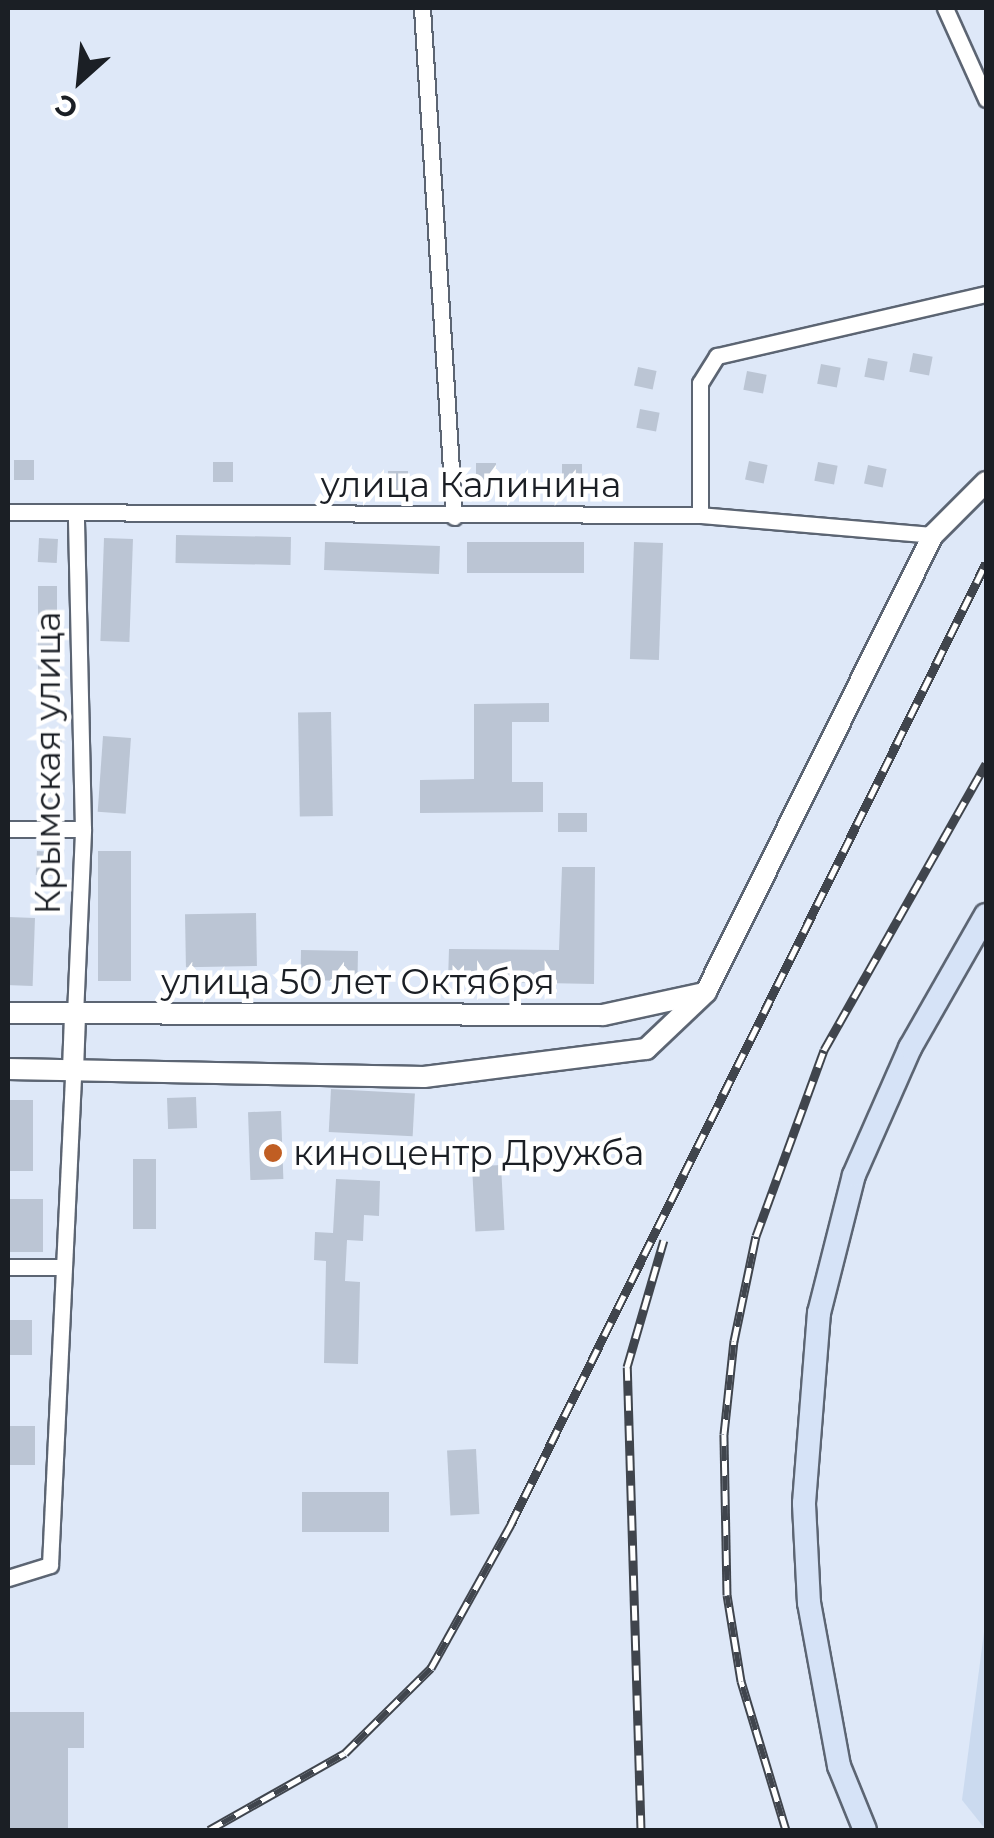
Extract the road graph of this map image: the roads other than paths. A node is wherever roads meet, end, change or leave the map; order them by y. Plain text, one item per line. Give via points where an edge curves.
1 (422, 8) edge
2 (946, 8) edge
3 (986, 99) edge
4 (986, 294) edge
5 (986, 482) edge
6 (8, 512) edge
7 (76, 512) junction
8 (700, 515) junction
9 (454, 517) junction
10 (934, 535) junction
11 (8, 829) edge
12 (83, 829) junction
13 (986, 915) edge
14 (706, 992) junction
15 (8, 1013) edge
16 (75, 1014) junction
17 (8, 1069) edge
18 (73, 1070) junction
19 (8, 1267) edge
20 (64, 1267) junction
21 (8, 1578) edge
22 (865, 1830) edge

1 - 9 street
2 - 3 street
4 - 8 street via 716,356 700,383
5 - 10 street
6 - 7 street, улица Калинина
7 - 9 street, улица Калинина
7 - 12 street, Крымская улица
8 - 9 street, улица Калинина
8 - 10 street, улица Калинина
10 - 14 street
11 - 12 street
12 - 16 street, Крымская улица
13 - 22 main road via 910,1048 854,1175 820,1313 804,1502 808,1603 839,1766
14 - 16 street, улица 50 лет Октября via 603,1014
14 - 18 street via 646,1049 424,1077
15 - 16 street, улица 50 лет Октября
16 - 18 street
17 - 18 street
18 - 20 street
19 - 20 street
20 - 21 street via 50,1565

